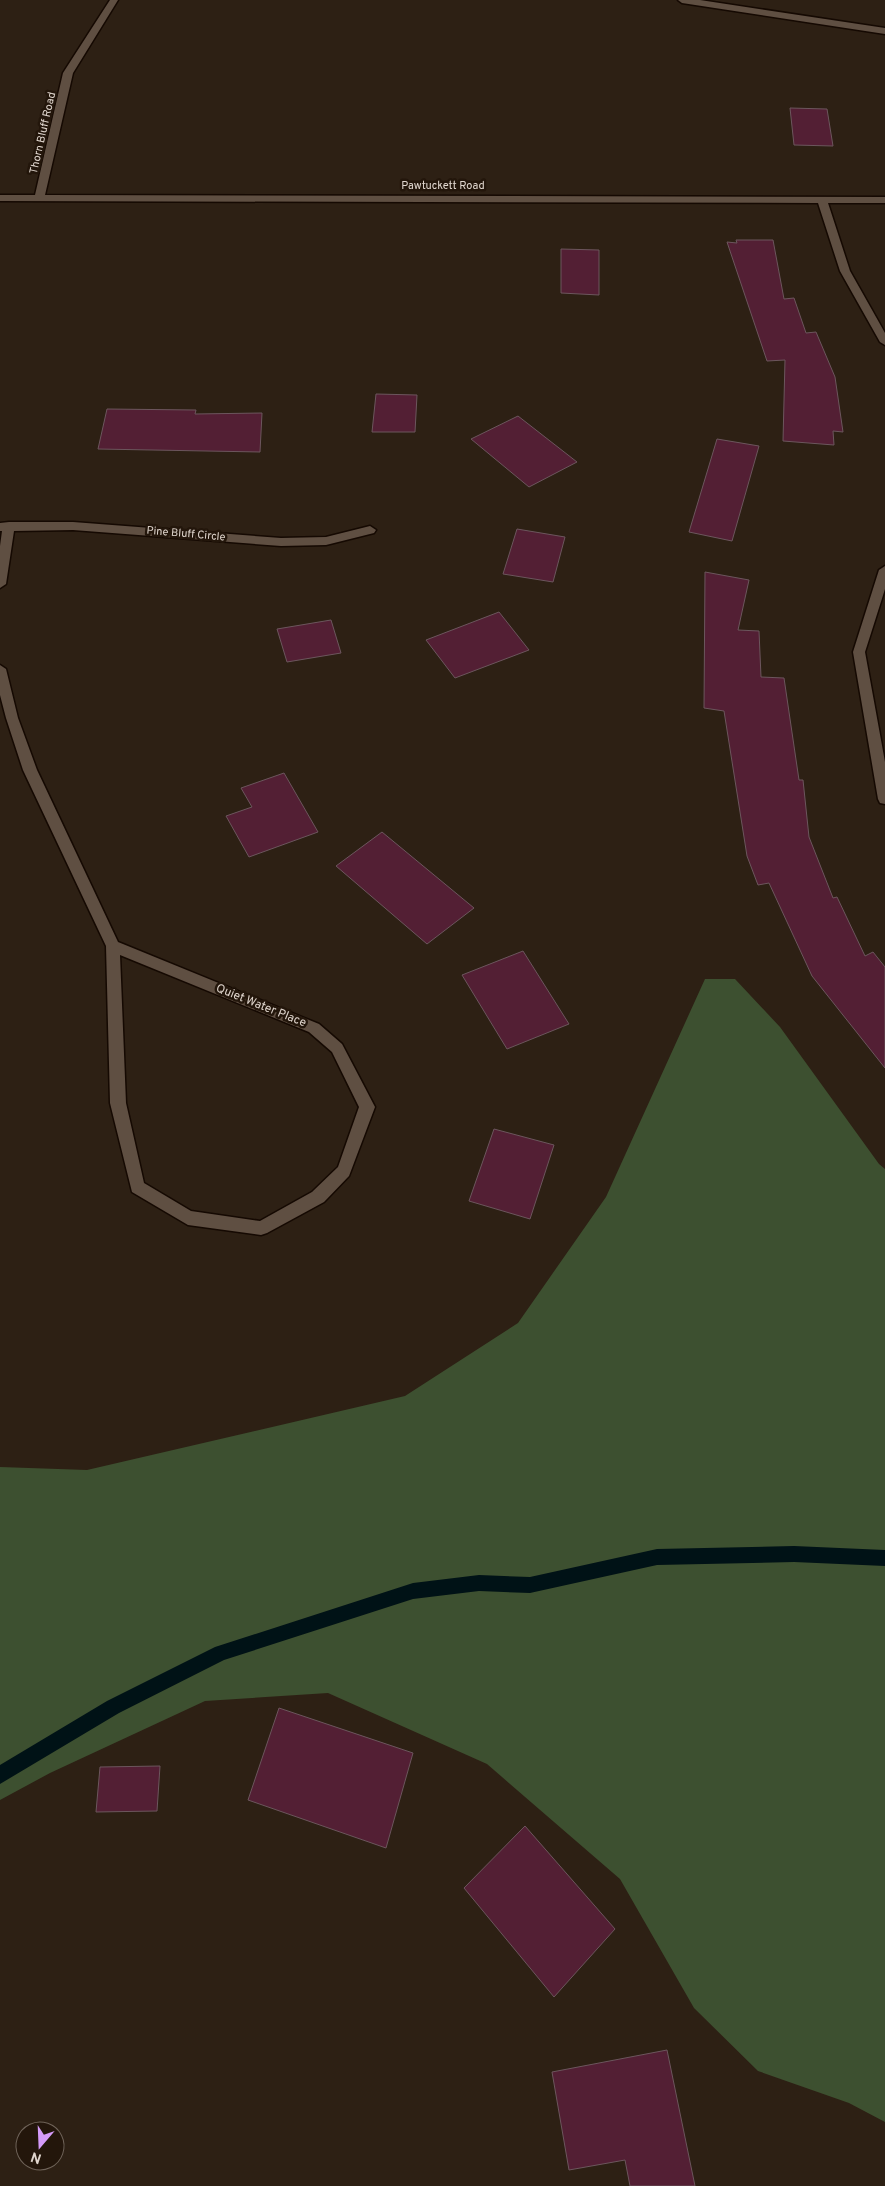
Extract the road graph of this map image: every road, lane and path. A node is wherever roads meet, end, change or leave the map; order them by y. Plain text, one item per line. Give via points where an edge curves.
1 (114, 0) edge
2 (682, 0) edge
3 (885, 31) edge
4 (0, 198) edge
5 (39, 198) junction
6 (822, 200) junction
7 (885, 200) edge
8 (885, 342) edge
9 (4, 526) edge
10 (370, 530) dead end
11 (885, 570) edge
12 (0, 584) edge
13 (0, 669) edge
14 (885, 799) edge
15 (113, 946) junction

1 - 5 street, Thorn Bluff Road via 68,73
2 - 3 street
4 - 5 street, Pawtuckett Road
5 - 6 street, Pawtuckett Road
6 - 7 street, Pawtuckett Road
6 - 8 street via 846,271
9 - 10 street, Pine Bluff Circle via 73,526 281,542 326,542
9 - 12 street
11 - 14 street via 859,652
13 - 15 street, Quiet Water Place via 30,770
15 - 15 street, Quiet Water Place via 118,1103 137,1186 188,1218 261,1228 318,1197 344,1171 367,1107 337,1048 314,1028

